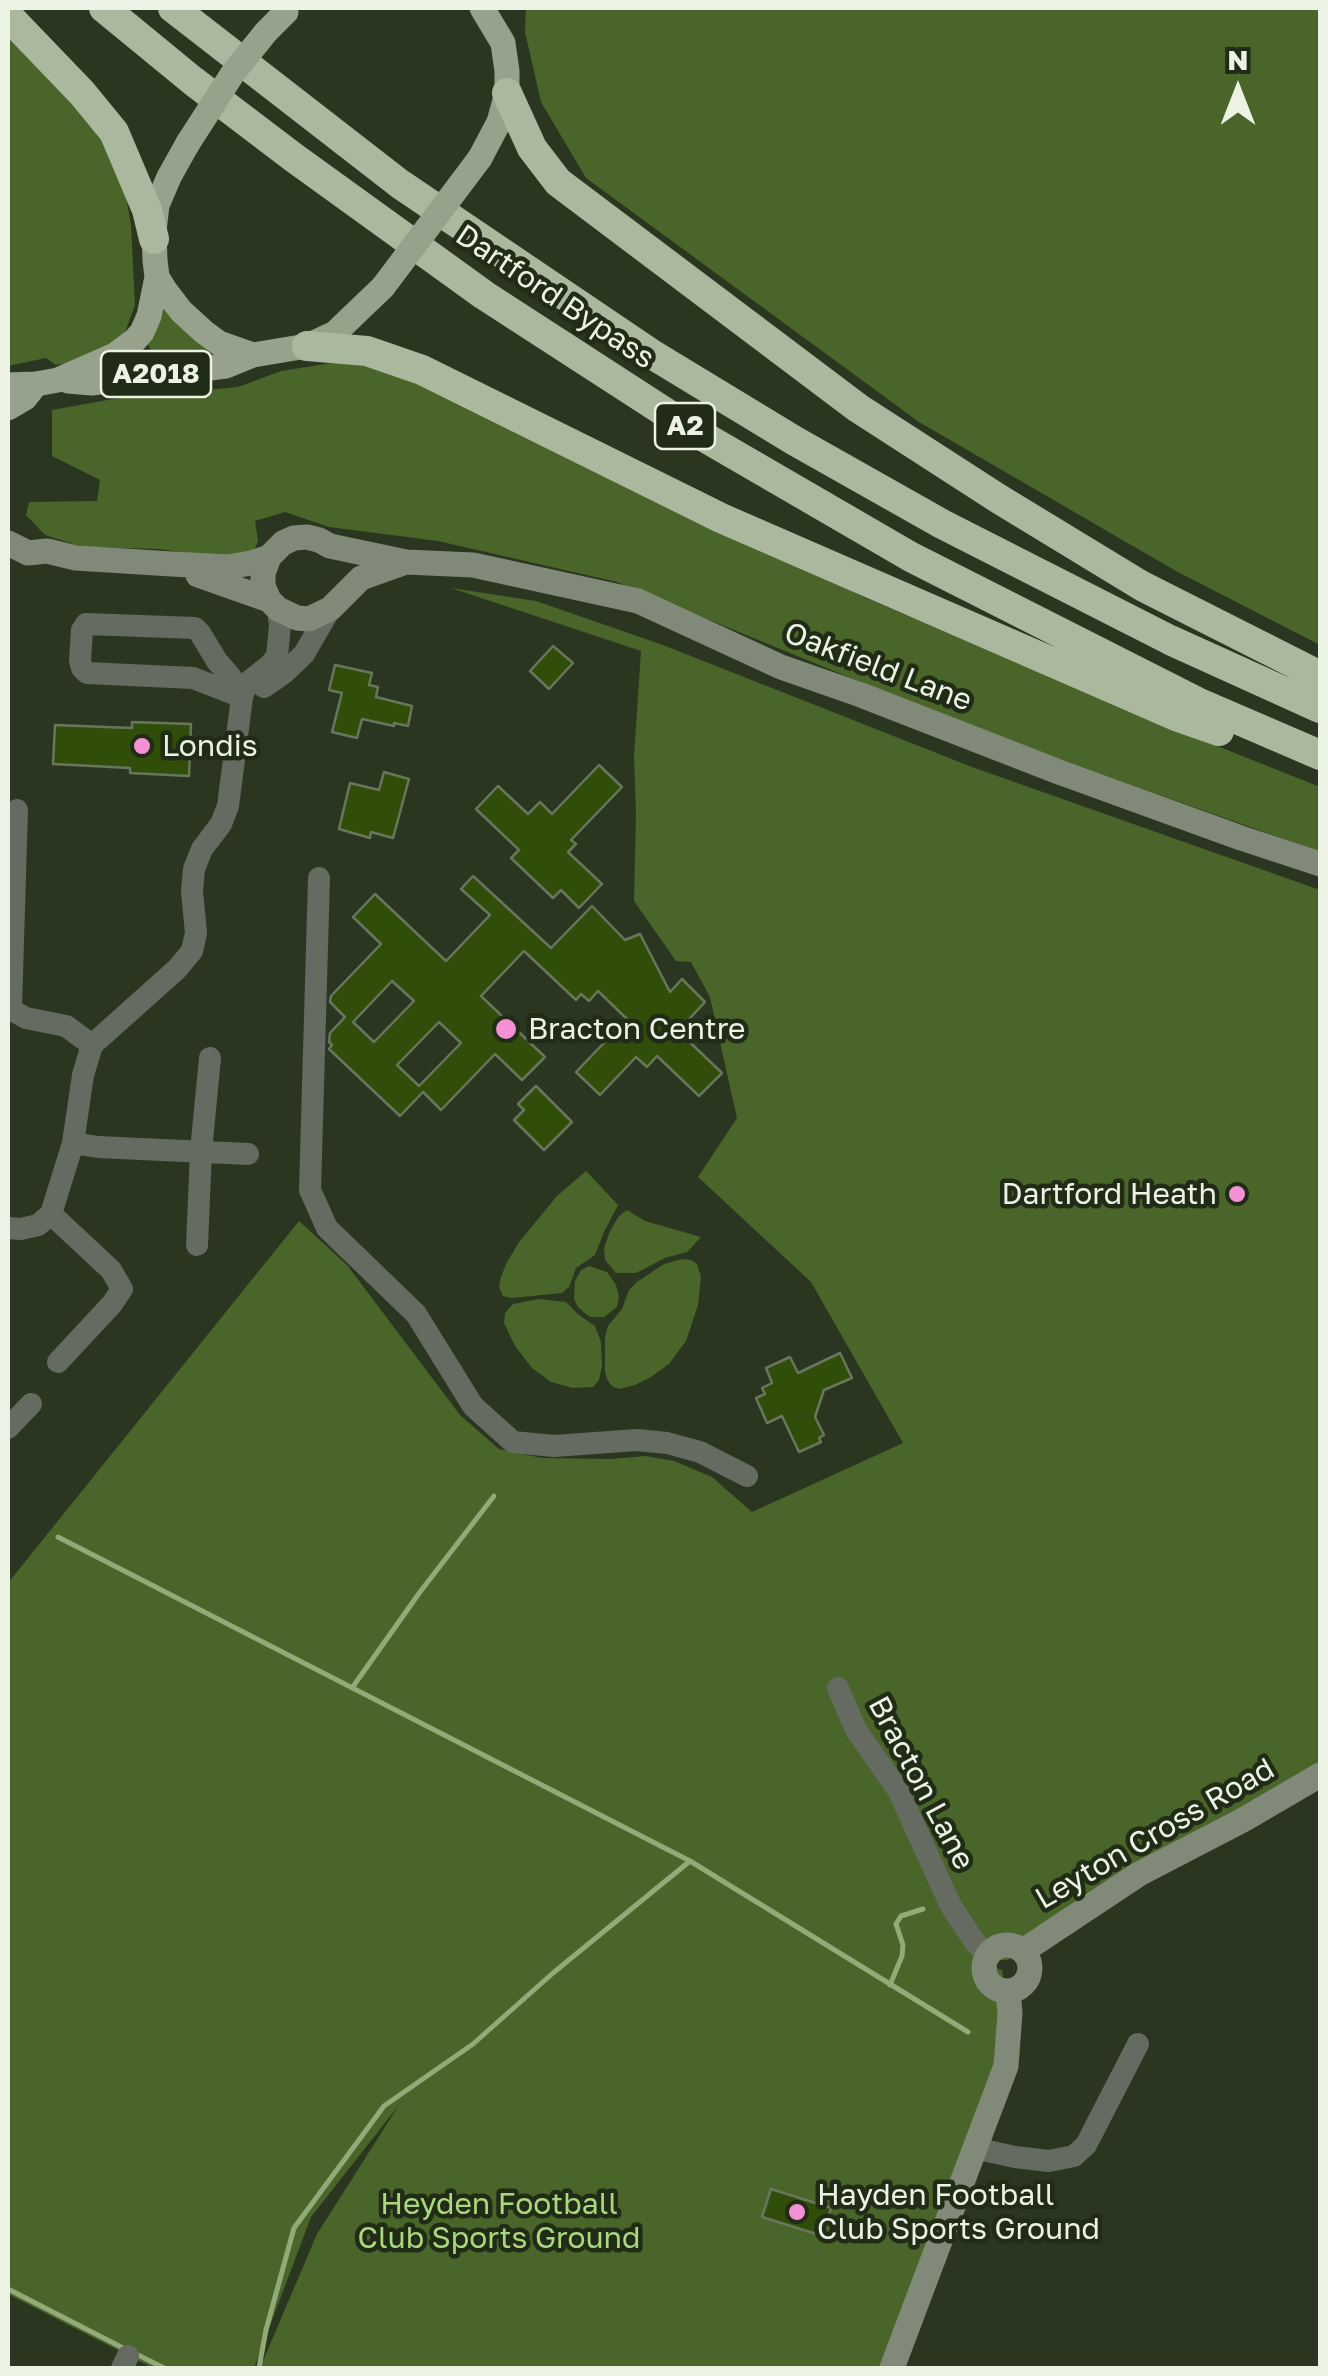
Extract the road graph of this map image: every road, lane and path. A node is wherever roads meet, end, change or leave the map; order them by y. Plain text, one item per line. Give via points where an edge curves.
1 (104, 8) edge
2 (173, 8) edge
3 (482, 8) edge
4 (506, 8) edge
5 (288, 10) edge
6 (8, 16) edge
7 (503, 43) junction
8 (507, 93) junction
9 (154, 239) junction
10 (157, 276) junction
11 (307, 346) junction
12 (252, 355) junction
13 (47, 382) junction
14 (8, 384) edge
15 (8, 408) edge
16 (8, 522) edge
17 (8, 543) edge
18 (330, 546) junction
19 (47, 552) junction
20 (269, 557) junction
21 (406, 562) junction
22 (172, 564) junction
23 (273, 604) junction
24 (335, 604) junction
25 (1320, 676) edge
26 (242, 697) junction
27 (1320, 708) edge
28 (1320, 755) edge
29 (1320, 767) edge
30 (17, 810) dead end
31 (1320, 864) edge
32 (318, 878) dead end
33 (9, 1008) edge
34 (92, 1045) junction
35 (210, 1058) dead end
36 (73, 1142) junction
37 (201, 1151) junction
38 (248, 1154) dead end
39 (51, 1214) junction
40 (8, 1228) edge
41 (196, 1244) dead end
42 (58, 1362) dead end
43 (31, 1404) dead end
44 (8, 1428) edge
45 (747, 1476) dead end
46 (838, 1688) dead end
47 (1320, 1775) edge
48 (1023, 1951) junction
49 (986, 1954) junction
50 (1008, 1992) junction
51 (1138, 2044) dead end
52 (974, 2148) junction
53 (892, 2368) edge

1 - 28 highway, Dartford Bypass / A2 via 293,158 484,295 694,431 911,557 1197,702
2 - 27 highway, Dartford Bypass / A2 via 400,184 795,441 1170,640
3 - 7 main road
4 - 7 main road
5 - 9 main road, bridge via 227,81 188,144 160,197
6 - 9 highway via 114,132
7 - 8 main road
8 - 11 main road, bridge via 480,158 383,287 335,333
8 - 25 highway via 532,148 558,182 858,408 1142,586
9 - 10 main road
10 - 12 main road via 204,332
10 - 13 main road, A2018 via 136,340 102,362
11 - 12 main road
11 - 29 highway via 367,351 422,370 739,526 1176,716
12 - 13 main road, A2018 via 226,366 92,383
13 - 14 main road, A2018
13 - 15 main road, A2018
16 - 19 street, Oakfield Lane
17 - 19 street, Oakfield Lane via 28,553
18 - 20 street, Oakfield Lane via 294,538
18 - 21 street, Oakfield Lane
18 - 24 street via 345,576
19 - 22 street, Oakfield Lane
20 - 22 street, Oakfield Lane via 228,567
20 - 23 street via 264,586
21 - 24 street, Oakfield Lane via 361,578
21 - 31 street, Oakfield Lane via 473,565 638,601 780,666
22 - 23 street, Oakfield Lane
23 - 24 street, Oakfield Lane via 309,619
23 - 26 street via 278,656 247,683
24 - 26 street via 304,654 267,686
26 - 26 street via 196,678 86,673 80,664 82,628 195,628
26 - 34 street via 229,802 193,874 192,952
30 - 33 street
32 - 45 street via 310,1190 327,1228 416,1314 473,1406 513,1442 667,1443
33 - 34 street via 66,1026
34 - 36 street
35 - 37 street
36 - 37 street
36 - 39 street
37 - 38 street
37 - 41 street
39 - 40 street via 38,1225
39 - 42 street via 111,1270 122,1289
43 - 44 street
46 - 49 street, Bracton Lane via 856,1730 898,1790 951,1906
47 - 48 street, Leyton Cross Road via 1139,1874
48 - 49 street, Leyton Cross Road via 1003,1946
48 - 50 street, Leyton Cross Road via 1028,1977
49 - 50 street via 987,1979
50 - 52 street, Leyton Cross Road via 1006,2066
51 - 52 street via 1074,2156 1048,2161
52 - 53 street, Leyton Cross Road

